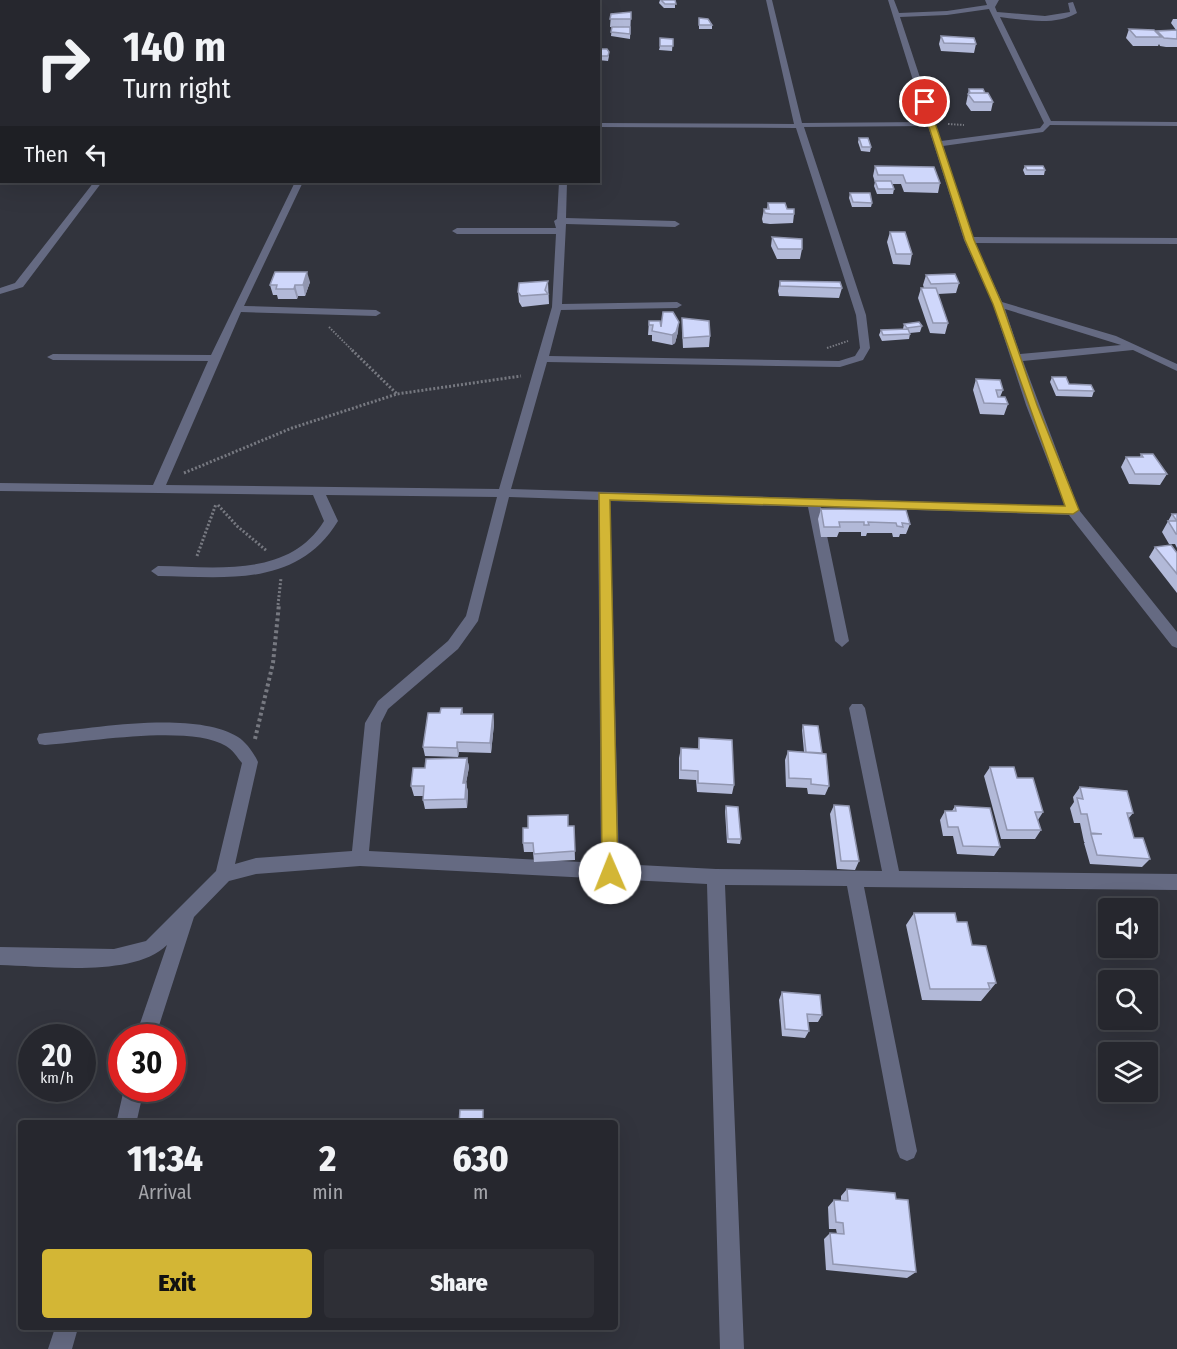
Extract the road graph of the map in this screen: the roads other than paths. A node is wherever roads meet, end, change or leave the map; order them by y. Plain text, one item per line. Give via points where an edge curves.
1 (769, 0) edge
2 (891, 0) edge
3 (1071, 3) dead end
4 (993, 5) edge
5 (896, 15) junction
6 (1048, 123) junction
7 (932, 124) junction
8 (1177, 124) edge
9 (600, 125) edge
10 (799, 126) junction
11 (938, 144) junction
12 (97, 183) edge
13 (299, 183) edge
14 (562, 183) edge
15 (675, 224) dead end
16 (559, 226) junction
17 (457, 231) dead end
18 (969, 240) junction
19 (1177, 241) edge
20 (0, 291) edge
21 (998, 304) junction
22 (677, 305) dead end
23 (558, 307) junction
24 (237, 309) junction
25 (376, 313) dead end
26 (1134, 347) junction
27 (53, 357) dead end
28 (214, 358) junction
29 (1016, 358) junction
30 (544, 359) junction
31 (1177, 368) edge
32 (0, 487) edge
33 (159, 487) junction
34 (318, 492) junction
35 (504, 493) junction
36 (604, 496) junction
37 (813, 502) junction
38 (1073, 510) junction
39 (158, 571) dead end
40 (842, 641) dead end
41 (1177, 642) edge
42 (857, 708) dead end
43 (45, 738) dead end
44 (360, 858) junction
45 (610, 873) junction
46 (224, 875) junction
47 (716, 877) junction
48 (854, 878) junction
49 (892, 878) junction
50 (1177, 882) edge
51 (188, 909) junction
52 (0, 956) edge
53 (151, 1024) edge
54 (131, 1102) edge
55 (127, 1120) edge
56 (907, 1151) dead end
57 (66, 1330) edge
58 (60, 1349) edge
59 (732, 1349) edge

1 - 10 street
2 - 5 street
3 - 4 street via 1074,13 1068,16 1034,17
4 - 5 street via 947,13
4 - 6 street
5 - 7 street
6 - 8 street
6 - 11 street via 1043,130 1027,134
7 - 10 street
7 - 11 street
9 - 10 street
10 - 30 street via 861,315 865,348 859,358 840,364
11 - 18 street
12 - 20 street via 19,285
13 - 24 street
14 - 16 street
15 - 16 street
16 - 17 street
16 - 23 street
18 - 19 street
18 - 21 street
21 - 26 street via 1082,327
21 - 29 street
22 - 23 street
23 - 30 street
24 - 25 street
24 - 28 street
26 - 29 street
26 - 31 street
27 - 28 street
28 - 33 street
29 - 38 street
30 - 35 street
32 - 33 street
33 - 34 street
34 - 35 street
34 - 39 street via 331,520 318,541 283,564 243,571
35 - 36 street
35 - 44 street via 473,617 453,645 383,705 373,723
36 - 37 street
36 - 45 street
37 - 38 street
37 - 40 street
38 - 41 street
42 - 49 street
43 - 46 street via 170,730 212,734 232,741 250,762
44 - 45 street
44 - 46 street via 256,866
45 - 47 street
46 - 51 street
47 - 48 street
47 - 59 street
48 - 49 street
48 - 56 street
49 - 50 street
51 - 52 street via 151,948 114,958
51 - 53 street
54 - 55 street
57 - 58 street

